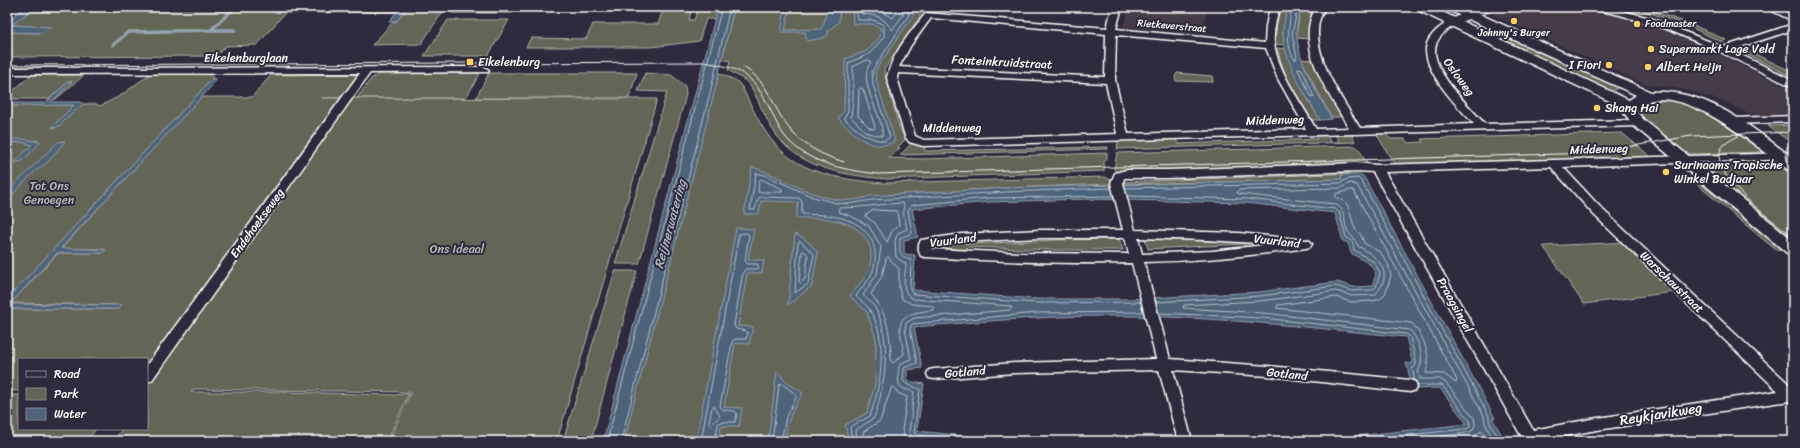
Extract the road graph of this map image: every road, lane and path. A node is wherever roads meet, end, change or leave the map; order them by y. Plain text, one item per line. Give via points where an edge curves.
1 (1117, 7) edge
2 (1275, 7) edge
3 (1320, 7) edge
4 (1422, 7) edge
5 (1453, 7) edge
6 (1490, 7) edge
7 (1595, 7) edge
8 (1768, 7) edge
9 (927, 11) edge
10 (1471, 15) junction
11 (1793, 18) edge
12 (1454, 22) junction
13 (1793, 27) edge
14 (1110, 31) junction
15 (1270, 46) junction
16 (1723, 50) junction
17 (484, 70) dead end
18 (893, 70) junction
19 (367, 71) junction
20 (7, 72) edge
21 (1110, 80) junction
22 (1793, 84) edge
23 (1649, 96) junction
24 (1631, 106) junction
25 (1793, 119) edge
26 (1734, 121) junction
27 (1639, 123) junction
28 (1482, 127) junction
29 (1356, 130) junction
30 (1313, 132) junction
31 (1123, 137) junction
32 (1787, 156) edge
33 (1685, 160) junction
34 (1554, 164) junction
35 (1793, 165) edge
36 (1377, 169) junction
37 (1130, 234) junction
38 (1793, 249) edge
39 (1136, 258) junction
40 (1164, 364) junction
41 (934, 374) dead end
42 (148, 375) edge
43 (1410, 386) dead end
44 (1792, 396) edge
45 (1185, 439) edge
46 (1531, 439) edge

1 - 14 street
2 - 15 street via 1271,20
3 - 29 street via 1314,21 1315,49 1326,78
4 - 12 street
5 - 10 street
6 - 10 street, Osloweg
7 - 16 street via 1674,28
8 - 11 street
9 - 14 street, Rietkeverstraat
9 - 18 street
10 - 12 street, Osloweg
10 - 23 street
12 - 24 street
12 - 28 street, Osloweg via 1433,40 1430,48 1431,59 1445,83
13 - 16 street
14 - 15 street, Rietkeverstraat
14 - 21 street
15 - 30 street via 1283,79
16 - 22 street
17 - 19 street, Eikelenburglaan
18 - 21 street, Fonteinkruidstraat
18 - 31 street, Middenweg via 892,78 913,140 923,143
19 - 20 street, Eikelenburglaan
19 - 42 street, Endehoekseweg
21 - 31 street
23 - 24 street
23 - 26 street via 1678,98 1698,104
24 - 27 street via 1631,113
25 - 26 street
26 - 32 street
27 - 28 street, Middenweg
27 - 33 street
28 - 29 street, Middenweg
29 - 30 street, Middenweg
30 - 31 street, Middenweg
32 - 33 street, Middenweg
32 - 35 street
33 - 34 street, Middenweg
33 - 38 street
34 - 36 street, Middenweg
34 - 44 street, Warschaustraat via 1593,207
36 - 37 street, Middenweg via 1126,174 1118,179
36 - 46 street, Praagsingel
37 - 39 street
37 - 39 street, Vuurland via 1201,234 1306,244 1265,251
37 - 39 street, Vuurland via 1040,234 962,238 925,243 926,253 1038,258
39 - 40 street
40 - 41 street, Gotland via 1015,368
40 - 43 street, Gotland via 1268,371
40 - 45 street
44 - 46 street, Reykjavikweg via 1592,425

